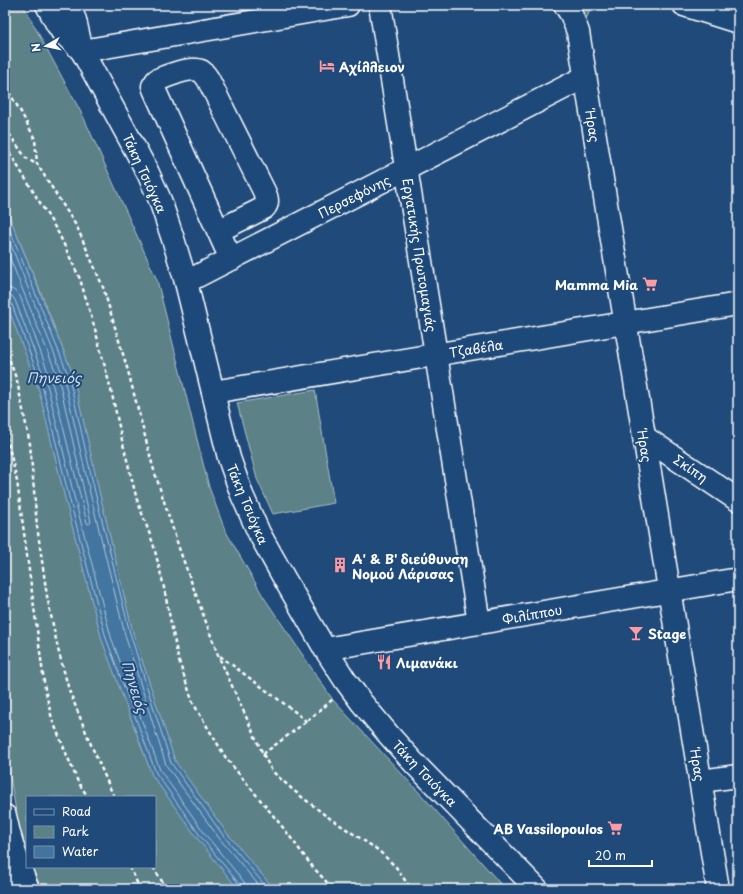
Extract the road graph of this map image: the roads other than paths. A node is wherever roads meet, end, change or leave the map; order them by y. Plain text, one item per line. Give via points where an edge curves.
1 (47, 5) edge
2 (68, 5) edge
3 (348, 5) edge
4 (380, 5) edge
5 (565, 5) edge
6 (684, 5) edge
7 (738, 22) edge
8 (82, 51) junction
9 (585, 77) junction
10 (406, 169) junction
11 (218, 231) junction
12 (232, 259) junction
13 (186, 282) junction
14 (738, 304) edge
15 (625, 323) junction
16 (436, 354) junction
17 (213, 392) junction
18 (644, 437) junction
19 (738, 500) edge
20 (738, 579) edge
21 (669, 591) junction
22 (479, 623) junction
23 (325, 649) junction
24 (738, 776) edge
25 (701, 781) junction
26 (5, 816) edge
27 (5, 868) edge
28 (9, 889) edge
29 (28, 889) edge
30 (537, 889) edge
31 (718, 889) edge

1 - 8 street, Τάκη Τσιόγκα via 56,24
2 - 8 street, Τάκη Τσιόγκα via 75,20
3 - 8 street
4 - 10 street, Εργατικής Πρωτομαγιάς
5 - 9 street, Ήρας via 578,32
6 - 7 street
8 - 13 street, Τάκη Τσιόγκα via 148,173 160,200
9 - 10 street, Περσεφόνης
9 - 15 street, Ήρας
10 - 12 street, Περσεφόνης
10 - 16 street, Εργατικής Πρωτομαγιάς
11 - 11 street via 264,208 267,205 267,198 208,79 201,71 190,70 157,80 153,86
11 - 12 street
12 - 13 street, Περσεφόνης
13 - 17 street, Τάκη Τσιόγκα
14 - 15 street, Τζαβέλα
15 - 16 street, Τζαβέλα
15 - 18 street, Ήρας
16 - 17 street, Τζαβέλα
16 - 22 street, Εργατικής Πρωτομαγιάς
17 - 23 street, Τάκη Τσιόγκα via 229,458 247,508
18 - 19 street, Σκίπη
18 - 21 street, Ήρας
20 - 21 street, Φιλίππου
21 - 22 street, Φιλίππου
21 - 25 street, Ήρας
22 - 23 street, Φιλίππου
23 - 30 street, Τάκη Τσιόγκα via 362,703 388,734
24 - 25 street
25 - 31 street, Ήρας
26 - 29 street via 14,852
27 - 28 street

